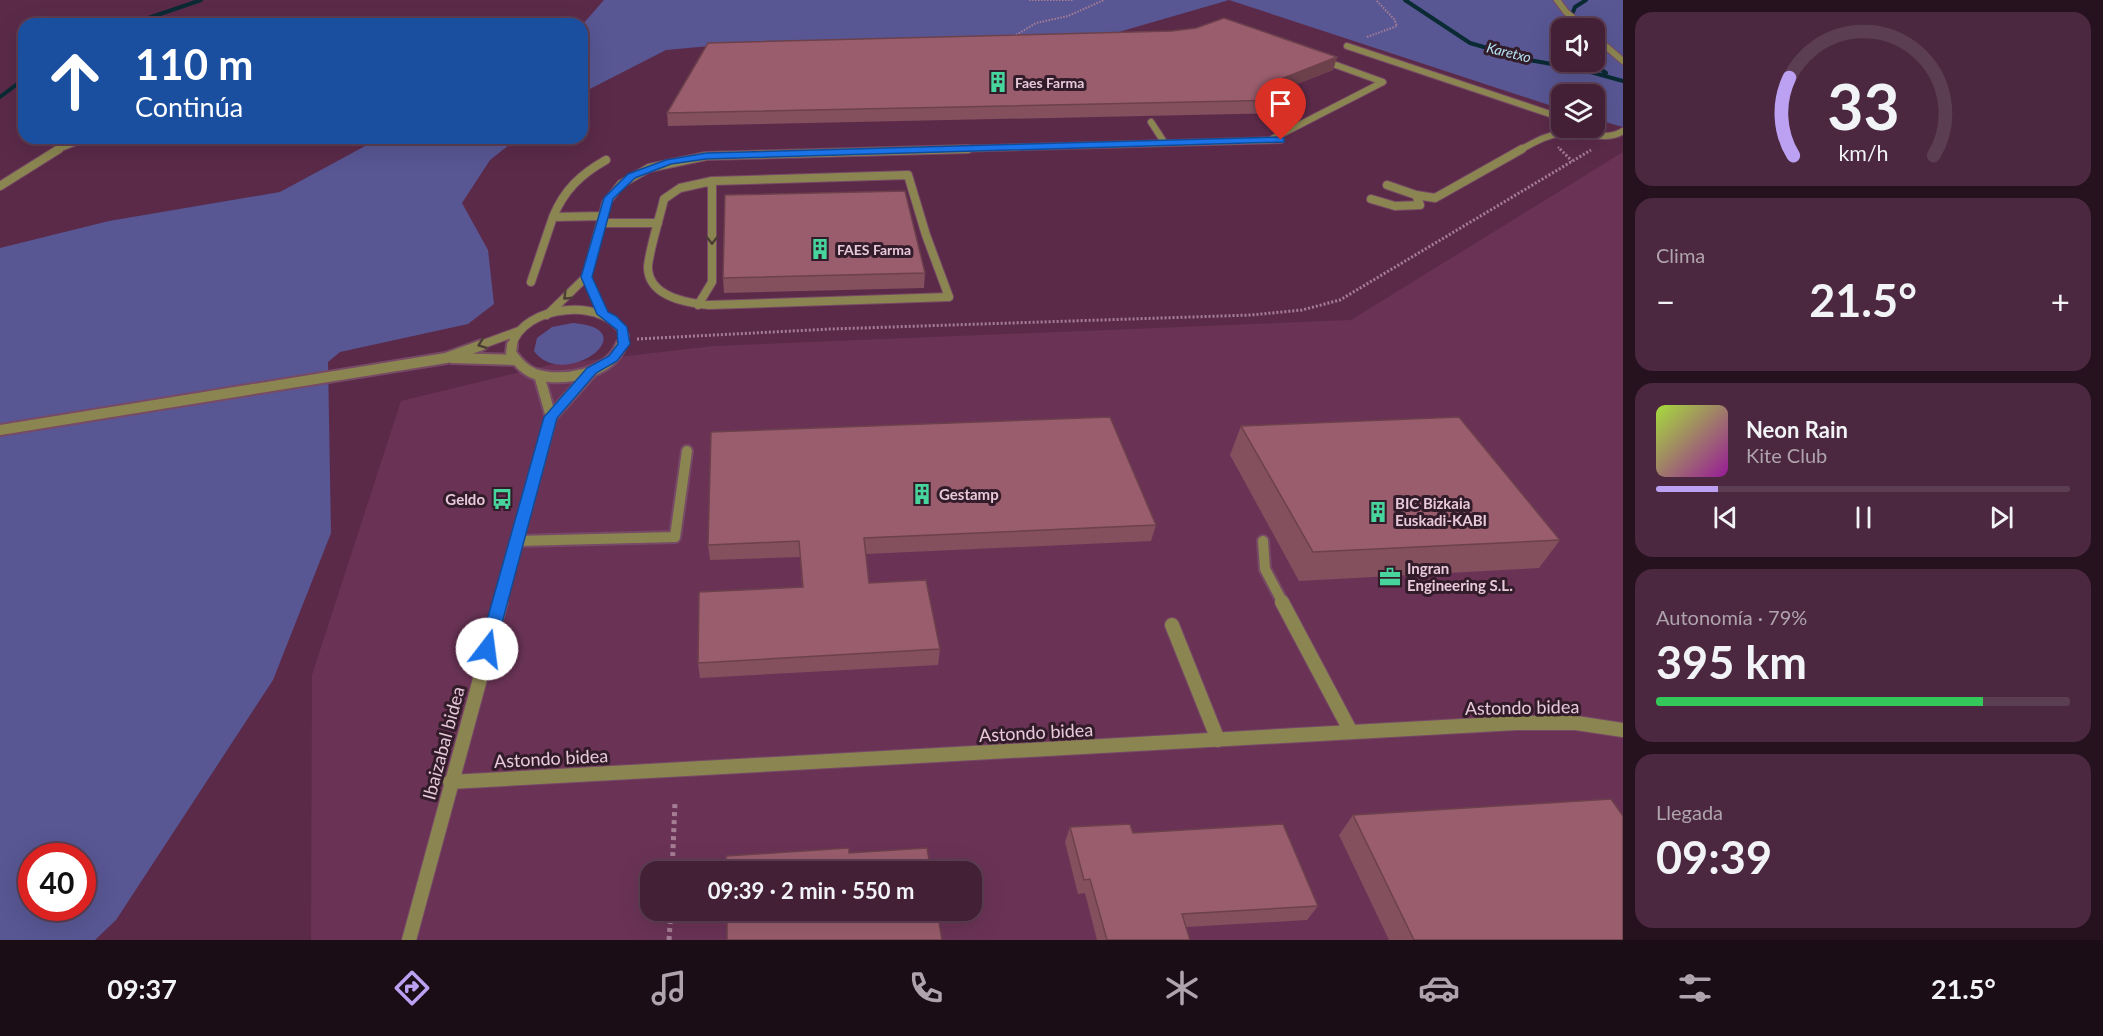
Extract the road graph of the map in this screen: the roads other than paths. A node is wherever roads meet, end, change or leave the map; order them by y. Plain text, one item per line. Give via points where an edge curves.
1 (1557, 0) edge
2 (1573, 18) edge
3 (1605, 45) edge
4 (1347, 46) dead end
5 (1612, 51) junction
6 (1623, 53) edge
7 (1318, 59) edge
8 (1623, 61) edge
9 (1551, 114) edge
10 (1150, 122) dead end
11 (1623, 131) edge
12 (1605, 133) edge
13 (1615, 136) junction
14 (1164, 142) junction
15 (69, 144) edge
16 (606, 160) dead end
17 (712, 181) junction
18 (1387, 185) dead end
19 (0, 186) edge
20 (1416, 195) junction
21 (1371, 199) dead end
22 (553, 217) junction
23 (602, 220) junction
24 (658, 223) junction
25 (586, 277) junction
26 (531, 282) dead end
27 (698, 305) junction
28 (603, 314) junction
29 (547, 315) junction
30 (519, 331) junction
31 (446, 358) junction
32 (514, 360) junction
33 (592, 371) junction
34 (539, 375) junction
35 (551, 417) junction
36 (0, 430) edge
37 (687, 451) dead end
38 (517, 541) junction
39 (1263, 541) dead end
40 (1172, 625) dead end
41 (1623, 730) edge
42 (1351, 732) junction
43 (1218, 740) junction
44 (450, 782) junction
45 (409, 940) edge

1 - 2 street
3 - 5 street
4 - 9 street
5 - 6 street
5 - 8 street
7 - 14 street via 1383,82 1276,139
10 - 14 street
11 - 13 street
12 - 13 street
13 - 20 street via 1545,136 1435,198
14 - 23 street via 706,156 669,162 632,176 609,198
15 - 19 street
16 - 22 street via 571,183 558,201
17 - 24 street via 696,182 670,193 664,199
17 -> 27 street via 712,282
17 - 27 street via 908,175 949,297
18 - 20 street
20 - 21 street via 1419,205 1409,208 1393,208
22 - 23 street
22 - 26 street
23 - 24 street
23 - 25 street
24 - 27 street via 648,269 651,278 656,288 668,296
25 - 28 street
25 -> 29 street
28 - 29 street via 582,310
28 - 33 street via 618,323 624,339 620,352
29 - 30 street
30 -> 31 street
30 - 32 street via 511,346
31 - 32 street
31 - 36 street
32 - 34 street
33 - 34 street via 564,377
33 - 35 street, Ibaizabal bidea
34 - 35 street
35 - 38 street, Ibaizabal bidea
37 - 38 street via 675,537
38 - 44 street, Ibaizabal bidea
39 - 42 street via 1265,569
40 - 43 street
41 - 42 street, Astondo bidea via 1564,723
42 - 43 street, Astondo bidea
43 - 44 street, Astondo bidea
44 - 45 street, Ibaizabal bidea

